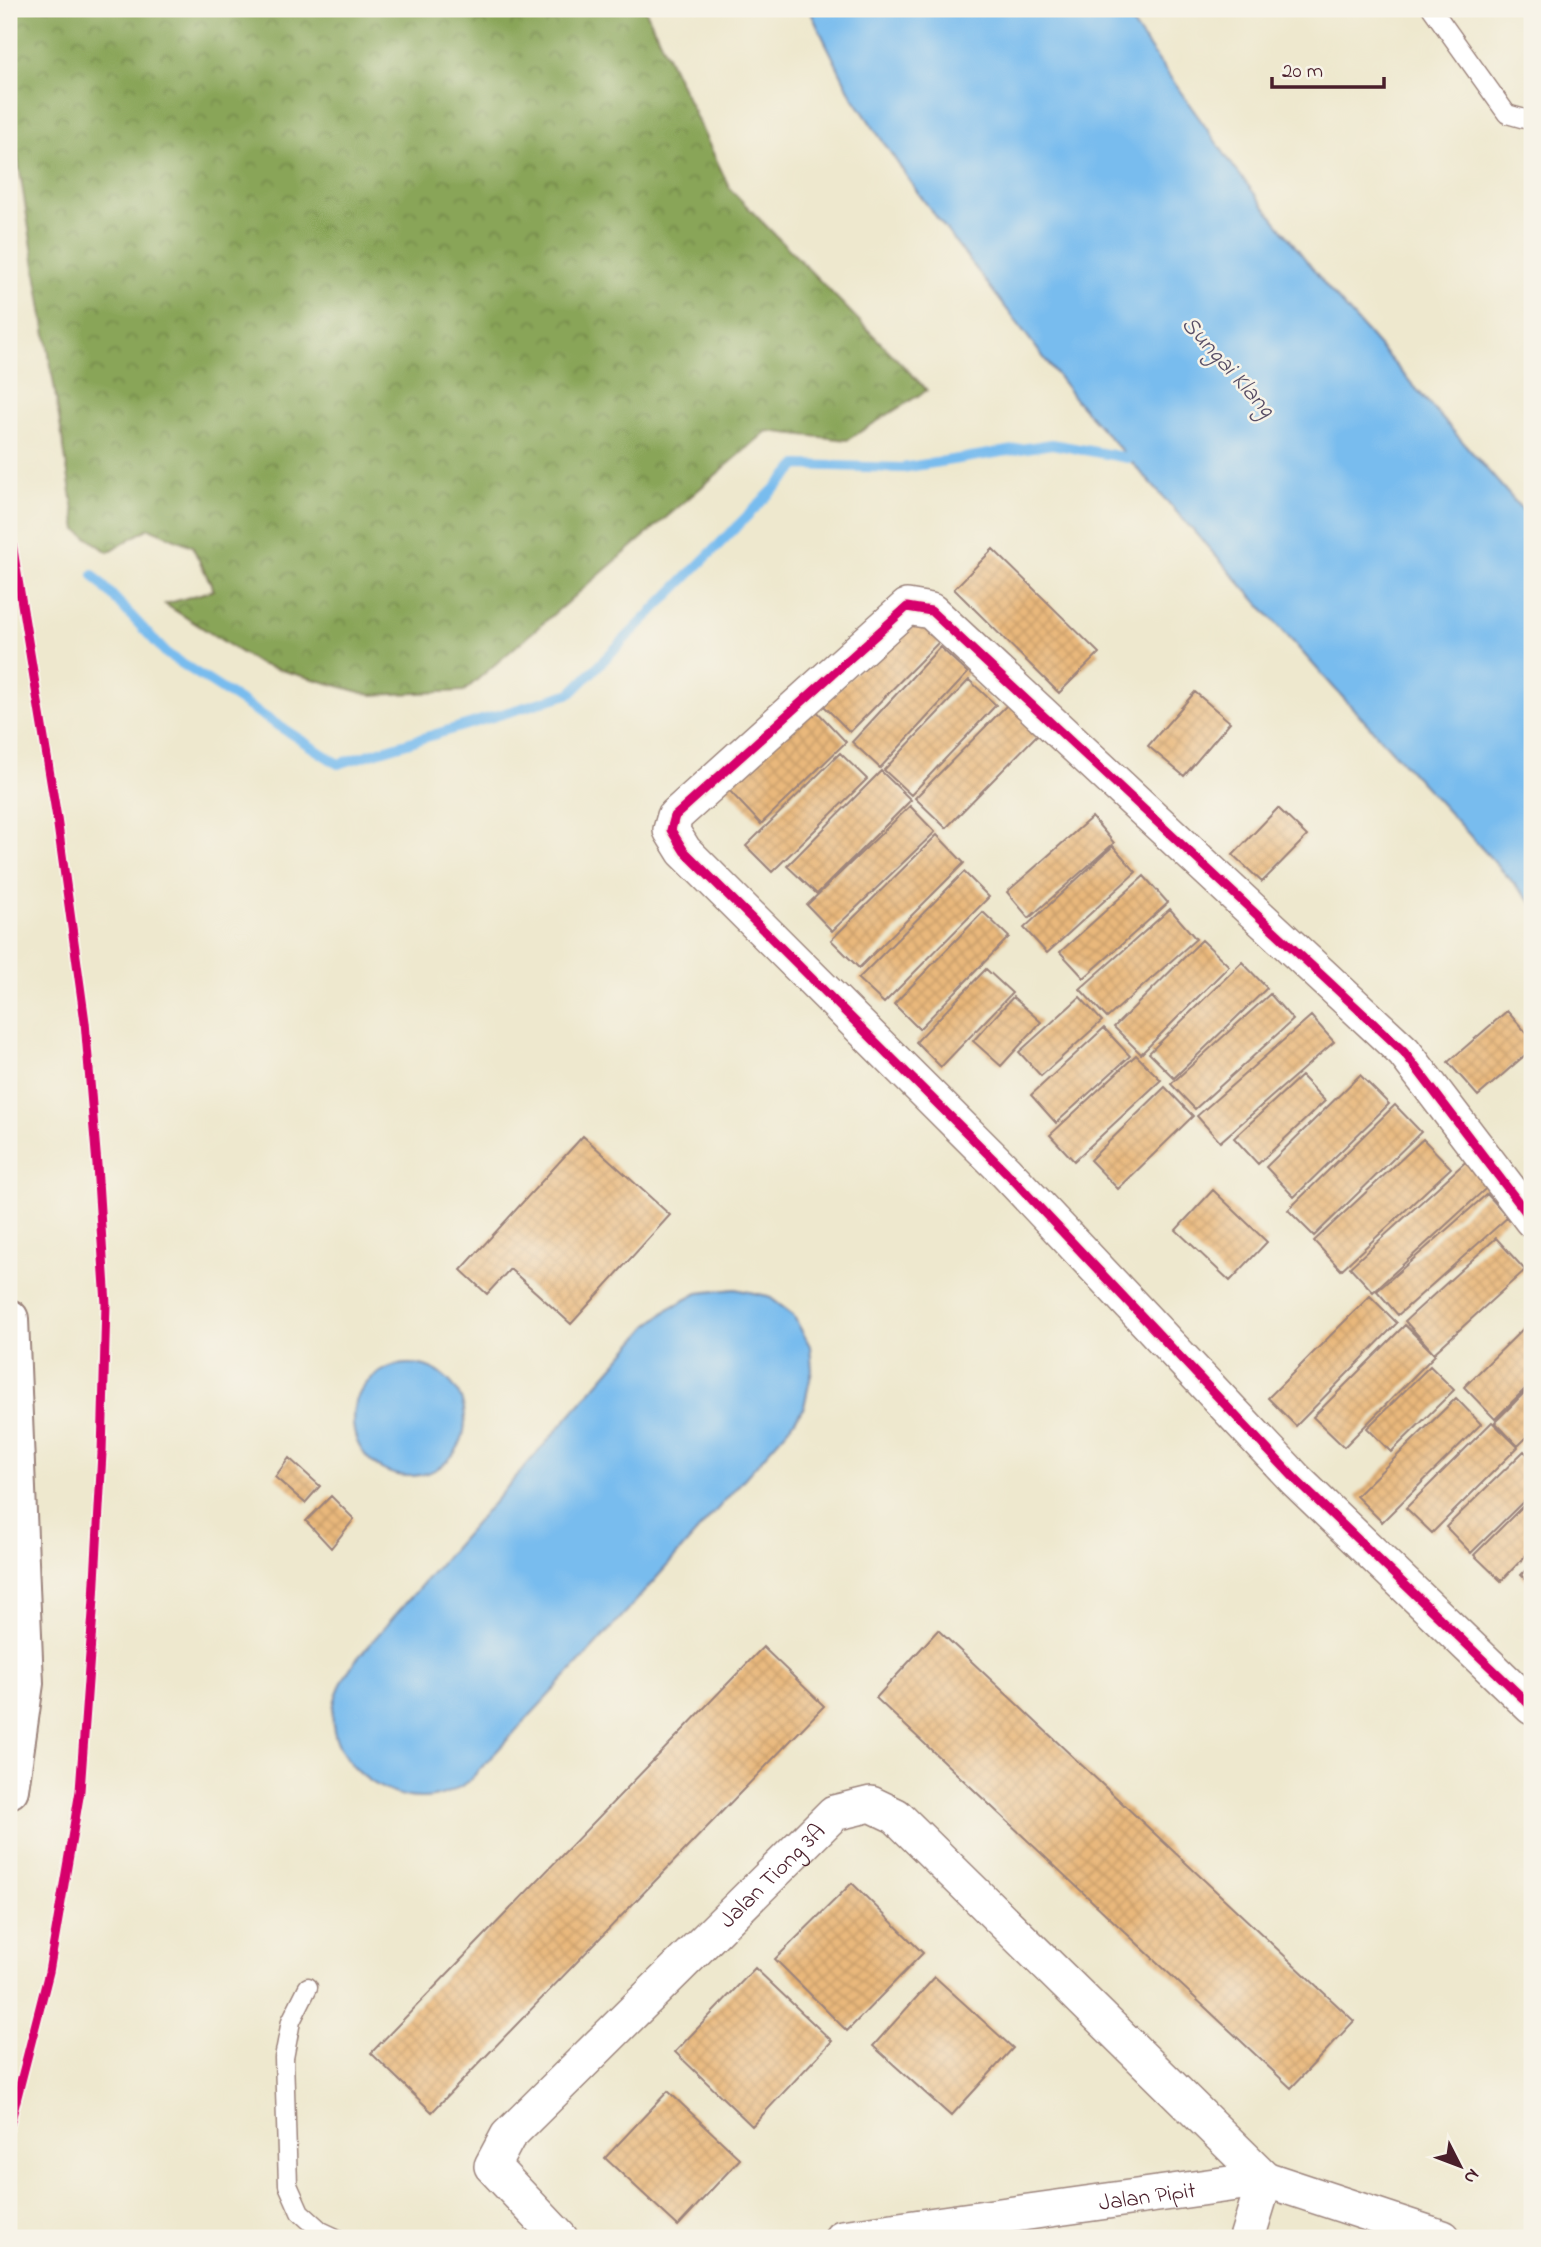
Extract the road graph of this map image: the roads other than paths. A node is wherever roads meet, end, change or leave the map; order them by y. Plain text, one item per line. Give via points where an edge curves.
1 (1432, 9) edge
2 (1532, 121) edge
3 (1532, 1220) edge
4 (9, 1319) edge
5 (1532, 1707) edge
6 (9, 1789) edge
7 (308, 1987) dead end
8 (1265, 2179) junction
9 (890, 2235) edge
10 (337, 2238) edge
11 (559, 2238) edge
12 (842, 2238) edge
13 (1247, 2238) edge
14 (1443, 2238) edge

1 - 2 lane via 1507,114
3 - 5 street via 1404,1052 931,611 907,607 675,816 671,830 684,851 1006,1172 1296,1480
4 - 6 highway via 24,1683
7 - 10 lane via 291,2021 284,2058 288,2185 300,2212
8 - 9 street, Jalan Pipit
8 - 11 street, Jalan Tiong 3A via 896,1816 871,1804 834,1813 508,2136 492,2166
8 - 13 street
8 - 14 street, Jalan Pipit
9 - 12 street, Jalan Pipit

